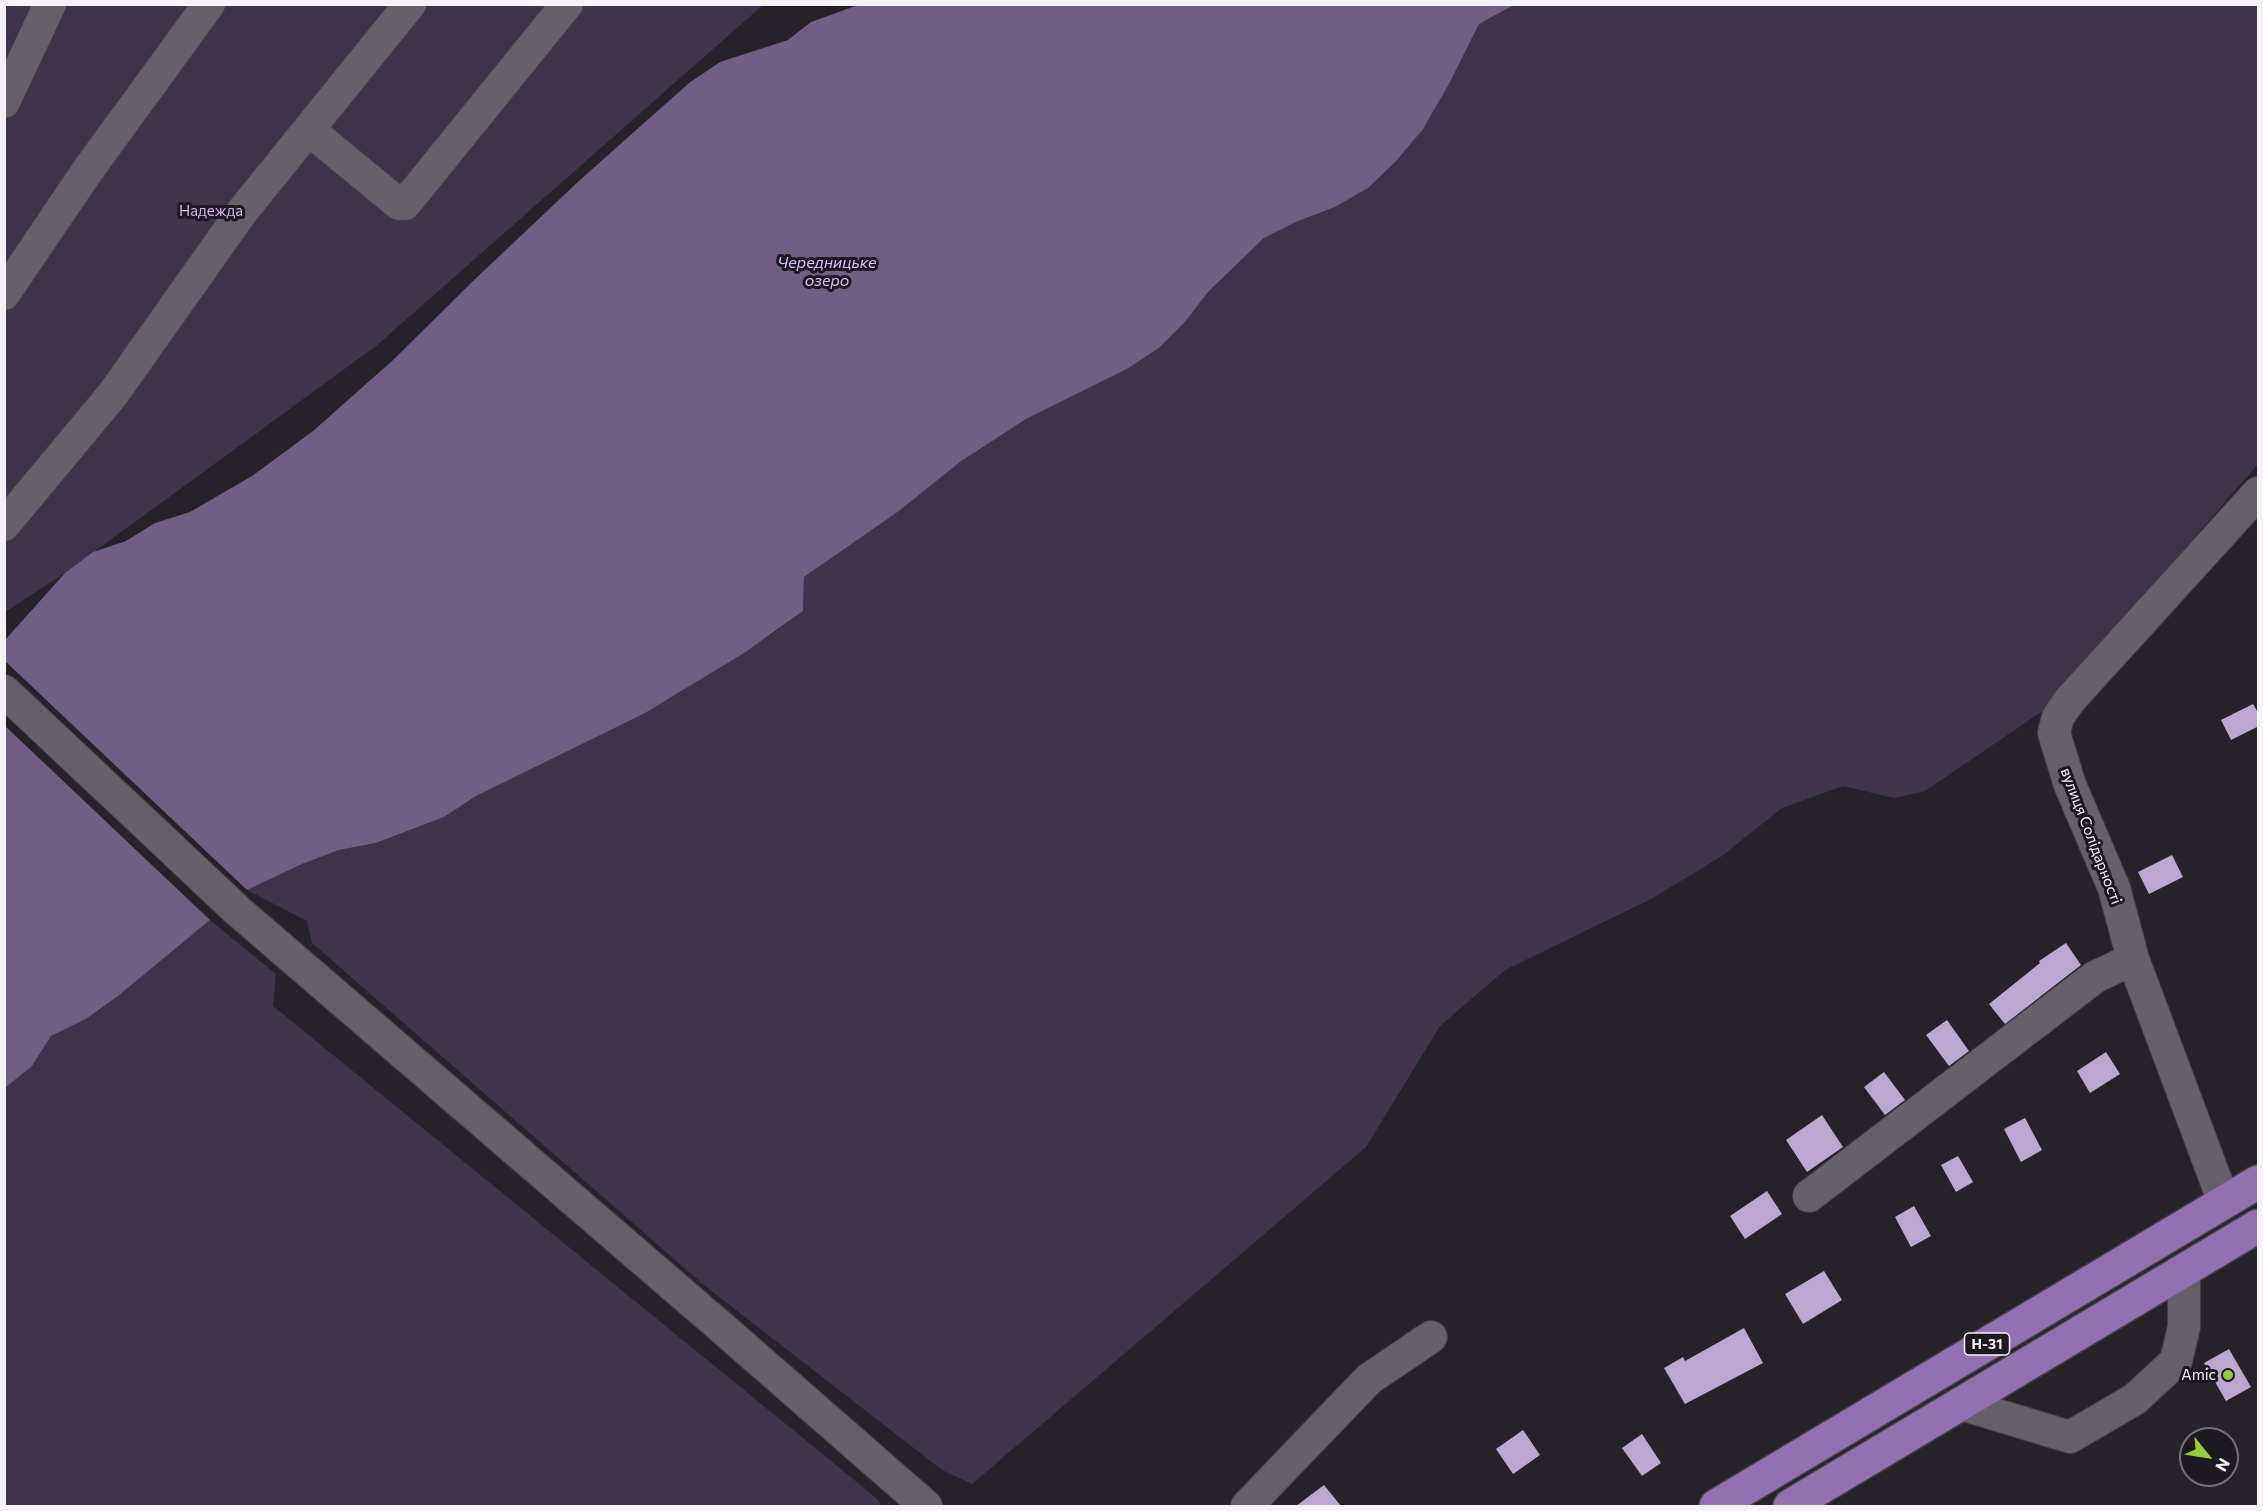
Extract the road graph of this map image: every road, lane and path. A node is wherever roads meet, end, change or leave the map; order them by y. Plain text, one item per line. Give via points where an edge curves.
1 (50, 4) edge
2 (209, 4) edge
3 (410, 4) edge
4 (567, 4) edge
5 (4, 102) edge
6 (309, 130) junction
7 (4, 294) edge
8 (2259, 493) edge
9 (4, 525) edge
10 (4, 691) edge
11 (2133, 959) junction
12 (2259, 1182) edge
13 (1809, 1196) dead end
14 (2224, 1202) junction
15 (2259, 1226) edge
16 (2184, 1271) junction
17 (1431, 1337) dead end
18 (1961, 1404) junction
19 (1795, 1504) edge
20 (926, 1506) edge
21 (1247, 1506) edge
22 (1716, 1506) edge

1 - 5 street
2 - 7 street
3 - 6 street
4 - 6 street via 405,204 399,204
6 - 9 street via 241,213 113,394
8 - 11 street, вулиця Солідарності via 2058,717 2054,733 2070,784 2114,888
10 - 20 street via 238,911
11 - 13 street via 2095,977
11 - 14 street, вулиця Солідарності
12 - 14 main road, Н-31
14 - 22 main road, Н-31
15 - 16 main road, Н-31
16 - 18 main road, Н-31
16 - 18 street via 2184,1327 2176,1361 2135,1399 2070,1437
17 - 21 street via 1369,1379
18 - 19 main road, Н-31

